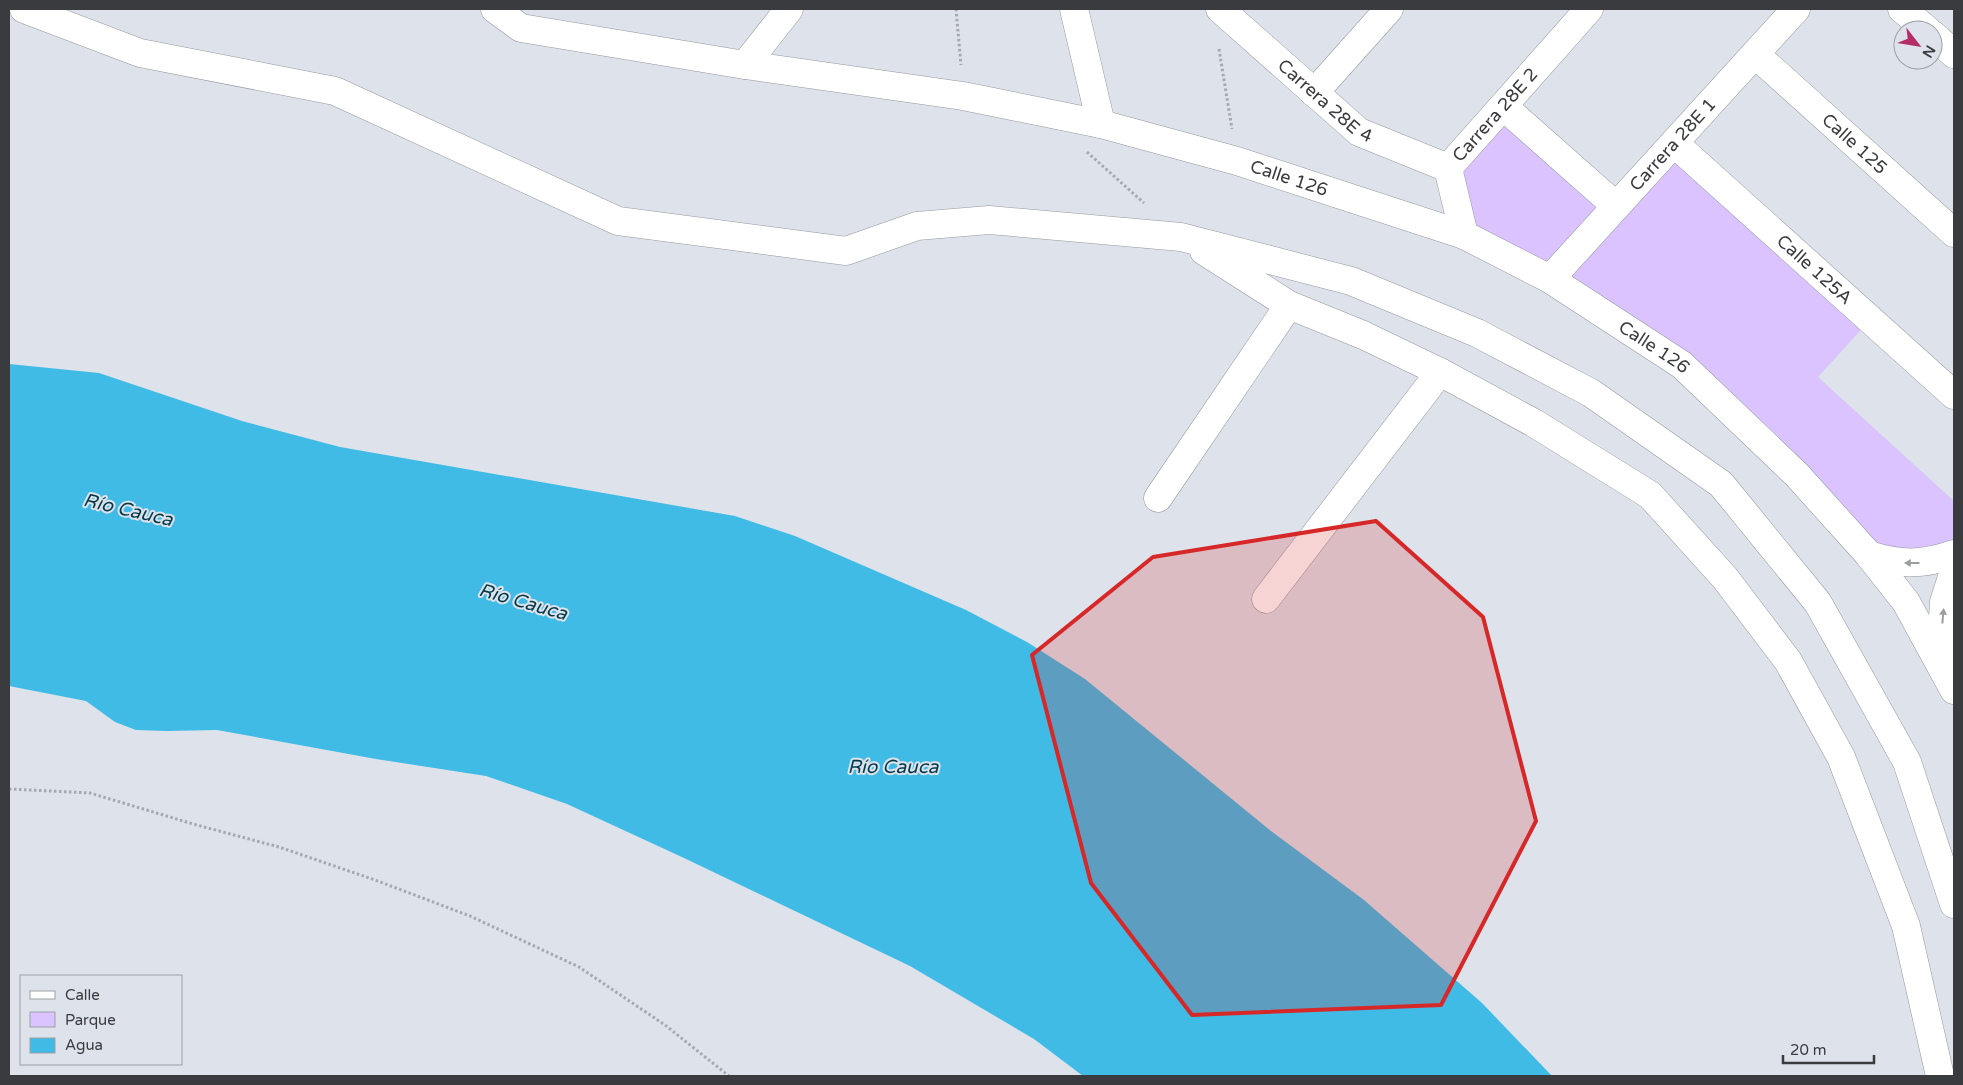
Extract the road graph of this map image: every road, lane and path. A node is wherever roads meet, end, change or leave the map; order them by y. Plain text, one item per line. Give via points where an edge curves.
1 (24, 9) edge
2 (495, 9) edge
3 (789, 9) edge
4 (956, 9) edge
5 (1074, 9) edge
6 (1220, 9) edge
7 (1389, 9) edge
8 (1589, 9) edge
9 (1796, 9) edge
10 (1902, 9) edge
11 (1915, 20) edge
12 (1943, 44) edge
13 (1219, 47) dead end
14 (1755, 54) junction
15 (1954, 54) edge
16 (745, 65) junction
17 (1314, 93) junction
18 (963, 96) junction
19 (1502, 106) junction
20 (1101, 124) junction
21 (1674, 143) junction
22 (1081, 146) dead end
23 (1236, 161) junction
24 (1448, 168) junction
25 (1145, 205) dead end
26 (1616, 206) junction
27 (1954, 233) edge
28 (1464, 235) junction
29 (1181, 237) junction
30 (1550, 279) junction
31 (1289, 305) junction
32 (1440, 372) junction
33 (1954, 395) edge
34 (1158, 498) dead end
35 (1954, 554) edge
36 (1869, 555) junction
37 (1954, 571) edge
38 (1266, 599) dead end
39 (1940, 662) junction
40 (1954, 690) edge
41 (9, 789) edge
42 (1954, 904) edge
43 (729, 1076) edge
44 (1940, 1076) edge

1 - 29 street via 140,53 335,91 618,221 846,251 917,226 989,220
2 - 16 street, Calle 126 via 521,28
3 - 16 street
4 - 18 path
5 - 20 street
6 - 17 street, Carrera 28E 4
7 - 17 street
8 - 19 street, Carrera 28E 2
9 - 14 street, Carrera 28E 1
10 - 11 street
12 - 15 street
13 - 23 path
14 - 21 street, Carrera 28E 1
14 - 27 street, Calle 125
16 - 18 street, Calle 126
17 - 24 street, Carrera 28E 4 via 1359,132
18 - 20 street, Calle 126
19 - 24 street, Carrera 28E 2
19 - 26 street
20 - 23 street, Calle 126
21 - 26 street, Carrera 28E 1
21 - 33 street, Calle 125A
22 - 25 path
23 - 28 street, Calle 126
24 - 28 street, Carrera 28E 2
26 - 30 street, Carrera 28E 1
28 - 30 street, Calle 126
29 - 31 street
29 - 42 street via 1351,281 1478,333 1591,393 1721,484 1818,602 1902,754
30 - 36 street, Calle 126 via 1682,365 1797,475
31 - 32 street via 1363,335
31 - 34 street
32 - 38 street
32 - 44 street via 1534,423 1650,496 1725,578 1788,661 1840,757 1906,926
35 -> 36 street via 1918,563 1893,562
36 - 39 street, Calle 126 via 1906,602
39 -> 37 street via 1944,602
39 - 40 street, Calle 126
41 - 43 path via 90,793 279,847 470,916 579,966 665,1025

